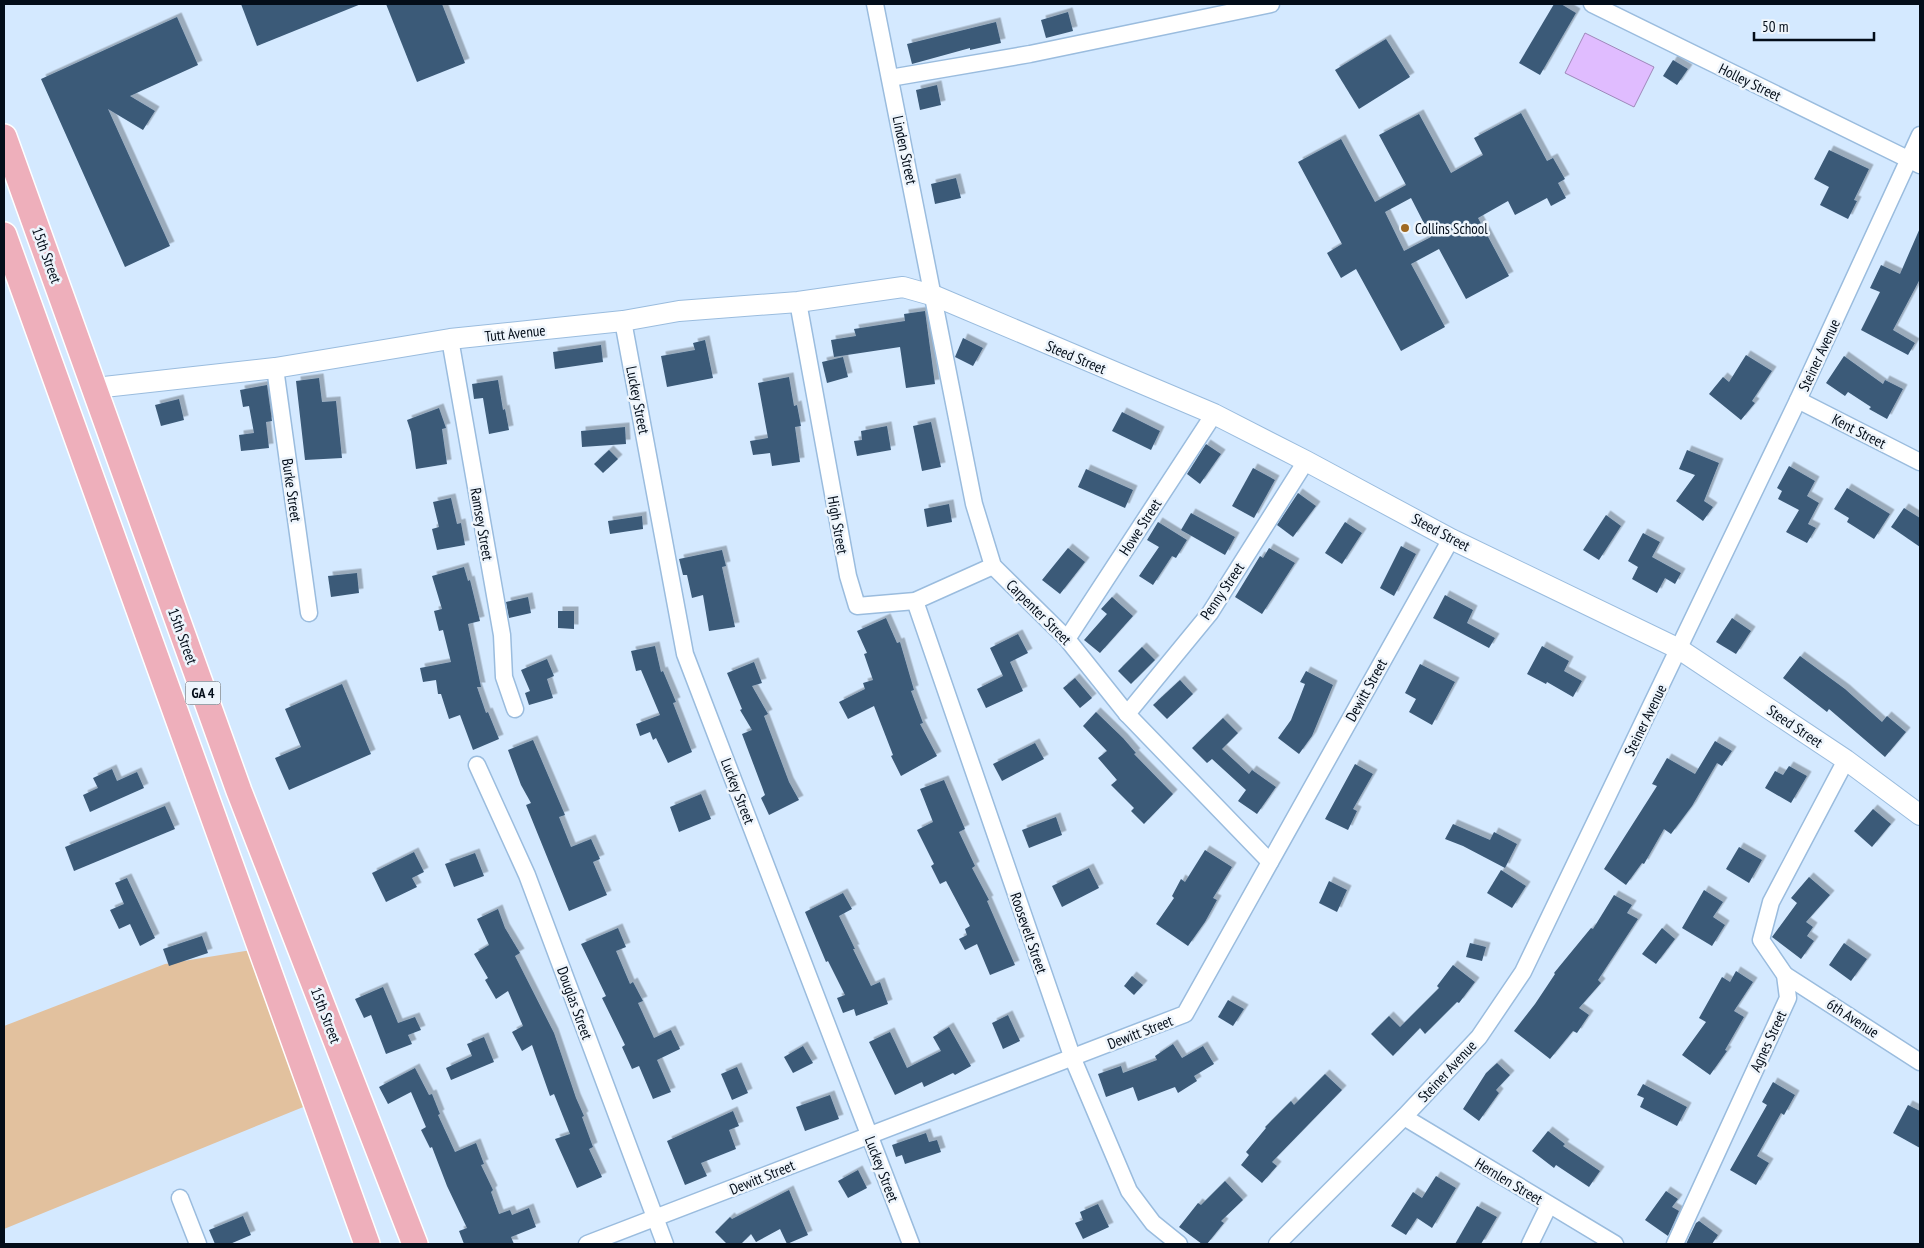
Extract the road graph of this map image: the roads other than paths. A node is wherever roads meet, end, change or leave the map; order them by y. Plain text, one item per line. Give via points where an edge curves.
1 (875, 4) edge
2 (1269, 4) edge
3 (1592, 4) edge
4 (890, 78) junction
5 (1920, 135) edge
6 (4, 137) edge
7 (1914, 162) edge
8 (4, 235) edge
9 (935, 296) junction
10 (798, 302) junction
11 (623, 321) junction
12 (450, 339) junction
13 (274, 368) junction
14 (95, 388) junction
15 (1798, 400) junction
16 (1214, 414) junction
17 (1306, 460) junction
18 (1920, 462) edge
19 (1451, 539) junction
20 (993, 566) junction
21 (915, 601) junction
22 (309, 613) dead end
23 (1067, 639) junction
24 (1679, 649) junction
25 (515, 709) dead end
26 (1127, 714) junction
27 (1846, 760) junction
28 (477, 765) dead end
29 (1920, 815) edge
30 (1270, 862) junction
31 (1785, 975) junction
32 (1073, 1059) junction
33 (1920, 1062) edge
34 (1404, 1116) junction
35 (869, 1134) junction
36 (180, 1198) dead end
37 (1549, 1205) junction
38 (655, 1219) junction
39 (198, 1244) edge
40 (367, 1244) edge
41 (416, 1244) edge
42 (586, 1244) edge
43 (665, 1244) edge
44 (911, 1244) edge
45 (1178, 1244) edge
46 (1278, 1244) edge
47 (1530, 1244) edge
48 (1615, 1244) edge
49 (1675, 1244) edge

1 - 4 street, Linden Street
2 - 4 street via 1030,54
3 - 7 street, Holley Street
4 - 9 street, Linden Street
5 - 7 street, Steiner Avenue
6 - 14 main road, 15th Street / GA 4
7 - 15 street, Steiner Avenue
8 - 40 main road, GA 4
9 - 10 street, Tutt Avenue via 903,287
9 - 16 street, Steed Street
9 - 20 street, Carpenter Street via 974,504
10 - 11 street, Tutt Avenue via 678,311
10 - 21 street, High Street via 848,576 857,606
11 - 12 street, Tutt Avenue
11 - 35 street, Luckey Street via 685,654
12 - 13 street, Tutt Avenue
12 - 25 street, Ramsey Street via 502,635 504,677
13 - 14 street, Tutt Avenue
13 - 22 street, Burke Street
14 - 41 main road, 15th Street / GA 4 via 239,791
15 - 18 street, Kent Street
15 - 24 street, Steiner Avenue
16 - 17 street, Steed Street
16 - 23 street, Howe Street
17 - 19 street, Steed Street
17 - 26 street, Penny Street via 1210,612
19 - 24 street, Steed Street
19 - 30 street, Dewitt Street
20 - 21 street, High Street
20 - 23 street, Carpenter Street
21 - 32 street, Roosevelt Street
23 - 26 street, Carpenter Street
24 - 27 street, Steed Street
24 - 34 street, Steiner Avenue via 1523,972 1479,1037
26 - 30 street, Carpenter Street
27 - 29 street, Steed Street
27 - 31 street via 1771,902 1760,940
28 - 38 street, Douglas Street via 527,875
30 - 32 street, Dewitt Street via 1185,1014
31 - 33 street, 6th Avenue
31 - 49 street, Agnes Street via 1788,998
32 - 35 street, Dewitt Street
32 - 45 street, Roosevelt Street via 1128,1191 1153,1223
34 - 37 street, Hernlen Street
34 - 46 street, Steiner Avenue
35 - 38 street, Dewitt Street
35 - 44 street, Luckey Street
36 - 39 street
37 - 47 street
37 - 48 street, Hernlen Street
38 - 42 street, Dewitt Street
38 - 43 street, Douglas Street

